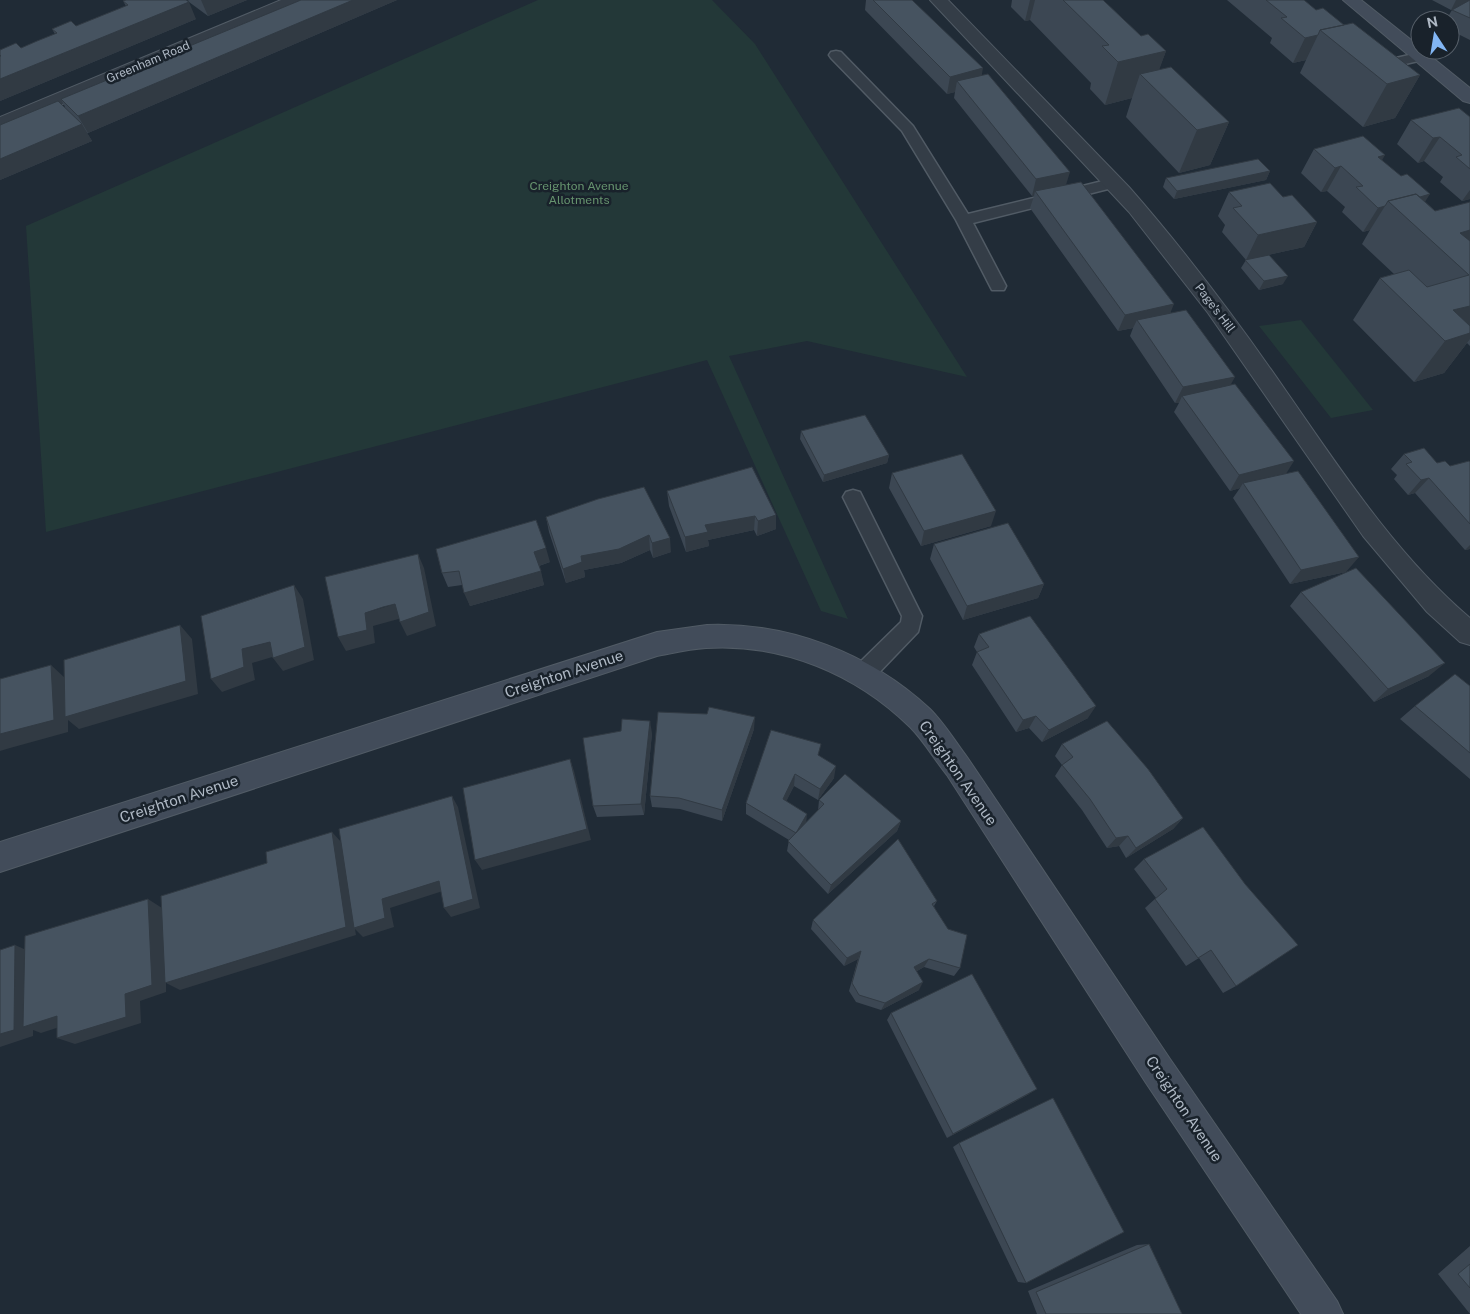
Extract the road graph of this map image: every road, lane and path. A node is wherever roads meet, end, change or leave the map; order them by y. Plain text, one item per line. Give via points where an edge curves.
1 (296, 0) edge
2 (938, 0) edge
3 (1351, 0) edge
4 (1410, 47) edge
5 (836, 55) dead end
6 (1410, 59) edge
7 (1427, 60) edge
8 (1362, 69) edge
9 (1470, 97) edge
10 (0, 124) edge
11 (1115, 184) junction
12 (964, 220) junction
13 (998, 286) dead end
14 (853, 497) dead end
15 (1470, 634) edge
16 (863, 674) junction
17 (0, 857) edge
18 (1324, 1314) edge

1 - 10 street, Greenham Road
2 - 11 street, Page's Hill
3 - 4 street
5 - 12 lane via 908,129
6 - 8 lane
7 - 9 street
11 - 12 lane
11 - 15 street, Page's Hill via 1227,323 1368,522 1426,593
12 - 13 lane
14 - 16 lane via 912,616 911,626
16 - 17 street, Creighton Avenue via 830,656 775,641 713,636 657,644
16 - 18 street, Creighton Avenue via 920,719 957,766 1158,1071

